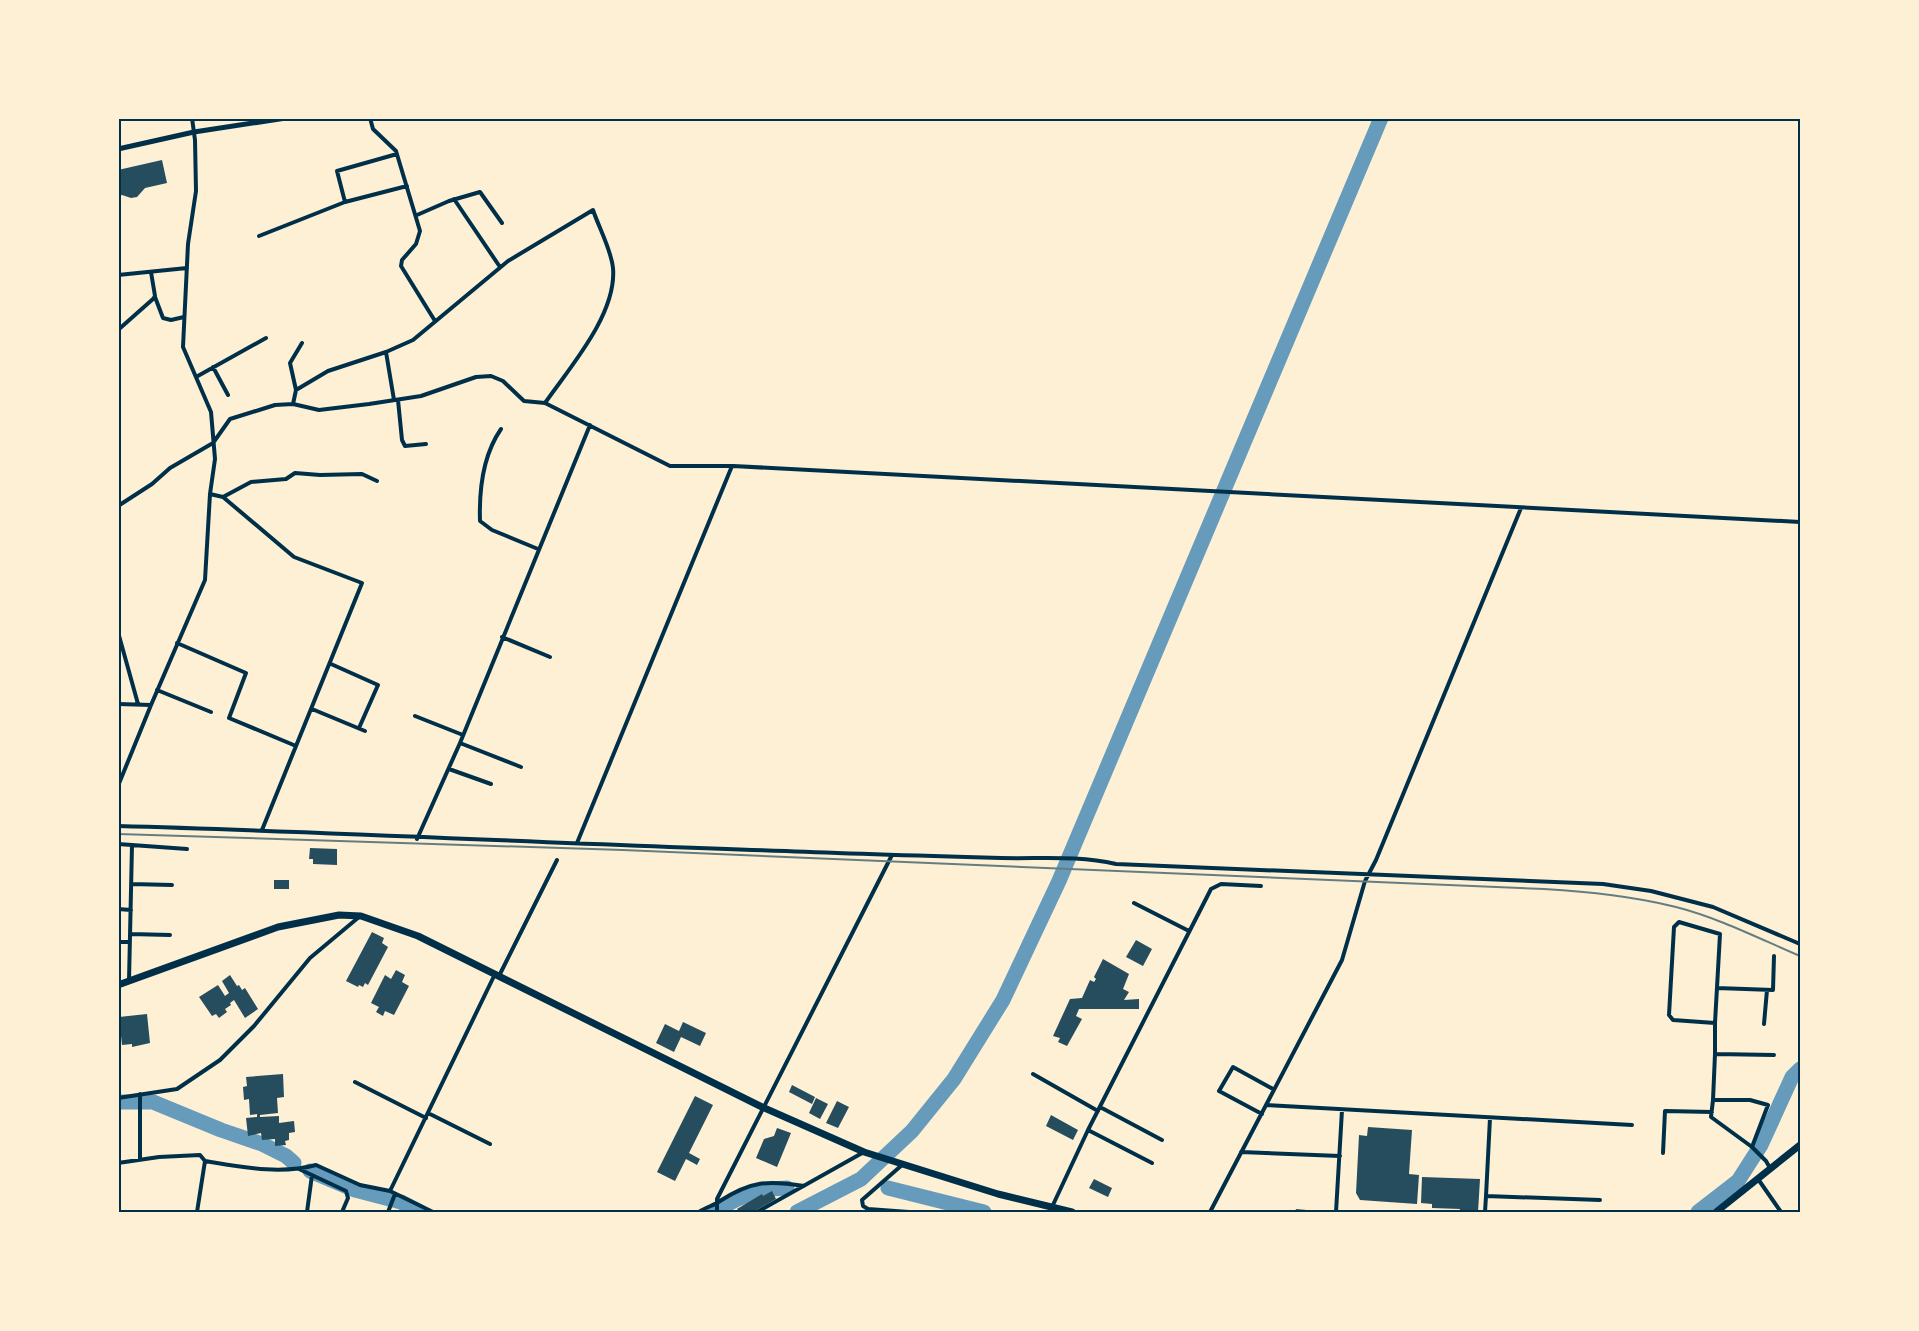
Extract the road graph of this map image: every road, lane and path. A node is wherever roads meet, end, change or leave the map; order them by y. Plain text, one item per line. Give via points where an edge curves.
1 (286, 118) edge
2 (370, 118) edge
3 (192, 120) edge
4 (194, 132) junction
5 (118, 149) edge
6 (397, 154) junction
7 (407, 186) junction
8 (454, 199) junction
9 (345, 202) junction
10 (417, 215) junction
11 (502, 223) dead end
12 (259, 236) dead end
13 (500, 267) junction
14 (187, 268) junction
15 (151, 272) junction
16 (118, 275) edge
17 (155, 296) junction
18 (184, 317) junction
19 (435, 321) junction
20 (118, 330) edge
21 (266, 338) dead end
22 (302, 343) dead end
23 (386, 352) junction
24 (213, 368) junction
25 (196, 377) junction
26 (296, 390) junction
27 (228, 395) dead end
28 (396, 400) junction
29 (545, 403) junction
30 (293, 404) junction
31 (590, 425) junction
32 (501, 429) dead end
33 (213, 443) junction
34 (426, 444) dead end
35 (733, 466) junction
36 (377, 481) dead end
37 (210, 494) junction
38 (223, 497) junction
39 (118, 506) edge
40 (1521, 508) junction
41 (1800, 522) edge
42 (538, 549) junction
43 (118, 632) edge
44 (502, 637) junction
45 (177, 643) junction
46 (550, 657) dead end
47 (330, 664) junction
48 (157, 690) junction
49 (118, 704) edge
50 (138, 704) junction
51 (150, 705) junction
52 (312, 709) junction
53 (211, 712) dead end
54 (415, 716) dead end
55 (359, 728) junction
56 (365, 731) dead end
57 (463, 735) junction
58 (460, 743) junction
59 (296, 746) junction
60 (521, 767) dead end
61 (448, 769) junction
62 (491, 784) dead end
63 (119, 785) edge
64 (118, 826) edge
65 (262, 830) junction
66 (417, 838) junction
67 (577, 843) junction
68 (118, 844) edge
69 (132, 845) junction
70 (187, 849) dead end
71 (892, 855) junction
72 (557, 860) dead end
73 (1369, 873) junction
74 (132, 884) junction
75 (172, 885) dead end
76 (1261, 886) dead end
77 (1134, 903) dead end
78 (118, 909) edge
79 (131, 910) junction
80 (361, 915) junction
81 (1189, 931) junction
82 (130, 934) junction
83 (170, 935) dead end
84 (118, 942) edge
85 (130, 942) junction
86 (1800, 944) edge
87 (1774, 956) dead end
88 (497, 975) junction
89 (129, 981) junction
90 (118, 985) edge
91 (1717, 988) junction
92 (1767, 990) junction
93 (1714, 1023) junction
94 (1764, 1024) dead end
95 (1715, 1054) junction
96 (1774, 1055) dead end
97 (1033, 1074) dead end
98 (356, 1082) dead end
99 (1274, 1089) junction
100 (140, 1094) junction
101 (118, 1098) edge
102 (1713, 1100) junction
103 (1267, 1105) junction
104 (762, 1107) junction
105 (1099, 1109) junction
106 (1342, 1110) junction
107 (1712, 1112) junction
108 (1262, 1114) junction
109 (427, 1116) junction
110 (1490, 1118) junction
111 (1632, 1125) dead end
112 (1088, 1130) junction
113 (1162, 1140) dead end
114 (490, 1144) dead end
115 (1800, 1145) edge
116 (1752, 1147) junction
117 (864, 1152) junction
118 (1241, 1152) junction
119 (1663, 1153) dead end
120 (1340, 1156) junction
121 (140, 1160) junction
122 (205, 1161) junction
123 (118, 1163) edge
124 (1152, 1163) dead end
125 (902, 1164) junction
126 (1768, 1165) junction
127 (295, 1168) junction
128 (312, 1175) junction
129 (1758, 1178) junction
130 (804, 1186) junction
131 (393, 1192) junction
132 (1486, 1196) junction
133 (1600, 1200) dead end
134 (717, 1208) edge
135 (1051, 1208) junction
136 (197, 1212) edge
137 (307, 1212) edge
138 (342, 1212) edge
139 (388, 1212) edge
140 (444, 1212) edge
141 (699, 1212) edge
142 (757, 1212) edge
143 (909, 1212) edge
144 (1072, 1212) edge
145 (1210, 1212) edge
146 (1335, 1212) edge
147 (1485, 1212) edge
148 (1716, 1212) edge
149 (1781, 1212) edge

1 - 4 street
2 - 6 street via 373,129
3 - 4 street
4 - 5 street
4 - 14 street via 196,190
6 - 7 street
6 - 9 street via 337,171
7 - 9 street
7 - 10 street
8 - 10 street
8 - 11 street via 482,193
8 - 13 street
9 - 12 street
10 - 19 street via 420,231 416,244 400,266
13 - 19 street
13 - 29 street via 593,210 613,265 610,295 593,334
14 - 15 street
14 - 18 street
15 - 16 street
15 - 17 street
17 - 18 street via 163,318
17 - 20 street
18 - 25 street via 183,347
19 - 23 street via 413,340
21 - 24 street
22 - 26 street via 290,363
23 - 26 street via 328,371
23 - 28 street
24 - 25 street
24 - 27 street
25 - 33 street via 211,412
26 - 30 street
28 - 29 street via 491,376 524,401
28 - 30 street via 319,410
28 - 34 street via 405,446
29 - 31 street
30 - 33 street via 275,405 230,419
31 - 35 street via 670,466
31 - 42 street
32 - 42 street via 486,457 480,521
33 - 37 street
33 - 39 street
35 - 40 street
35 - 67 street
36 - 38 street via 362,474 295,473 286,479 251,482
37 - 38 street
37 - 45 street via 205,580
38 - 47 street via 294,557 362,583
40 - 41 street
40 - 73 street
42 - 44 street
43 - 50 street
44 - 46 street
44 - 57 street
45 - 48 street
45 - 59 street via 246,673 229,718
47 - 52 street
47 - 55 street via 378,685
48 - 51 street
48 - 53 street
49 - 50 street
50 - 51 street
51 - 63 street
52 - 55 street
52 - 59 street
54 - 57 street
55 - 56 street
57 - 58 street
58 - 60 street
58 - 61 street
59 - 65 street
61 - 62 street
61 - 66 street
64 - 65 street
65 - 66 street
66 - 67 street
67 - 71 street
68 - 69 street
69 - 70 street
69 - 74 street
71 - 73 street via 1089,858 1116,864
71 - 104 street
72 - 88 street
73 - 86 street via 1603,884 1651,891 1713,907
73 - 99 street via 1342,960
74 - 75 street
74 - 79 street
76 - 81 street via 1221,884 1211,889
77 - 81 street
78 - 79 street
79 - 82 street
80 - 88 highway via 418,936
80 - 89 highway via 339,915 278,927
80 - 100 street via 310,958 220,1060 177,1089
81 - 105 street
82 - 83 street
82 - 85 street
84 - 85 street
85 - 89 street
87 - 92 street via 1773,990
88 - 104 highway
88 - 109 street
89 - 90 highway
91 - 92 street
91 - 93 street
91 - 93 street via 1720,934 1679,922 1674,927 1670,1016 1673,1020
92 - 94 street
93 - 95 street
95 - 96 street
95 - 102 street
97 - 105 street
98 - 109 street
99 - 103 street
99 - 108 street via 1233,1066 1219,1091
100 - 101 street
100 - 121 street
102 - 107 street
102 - 116 street via 1750,1100 1768,1105
103 - 106 street
103 - 108 street
104 - 117 highway
104 - 134 street via 717,1198
105 - 112 street
105 - 113 street
106 - 110 street
106 - 120 street
107 - 116 street via 1711,1117
107 - 119 street via 1665,1111
108 - 118 street
109 - 114 street
109 - 131 street
110 - 111 street
110 - 132 street
112 - 124 street
112 - 135 street
115 - 126 highway
116 - 126 street
117 - 125 highway
117 - 130 street
118 - 120 street
118 - 145 street
120 - 146 street
121 - 122 street via 200,1155
121 - 123 street
122 - 127 street via 257,1170
122 - 136 street
125 - 135 highway
125 - 143 street via 862,1200 868,1209
126 - 129 highway
127 - 128 street
127 - 131 street via 316,1165 360,1185
128 - 137 street
128 - 138 street via 346,1191 348,1198
129 - 148 highway
129 - 149 street
130 - 134 street via 781,1182 750,1185 733,1192
130 - 142 street
131 - 139 street
131 - 140 street via 434,1212
132 - 133 street
132 - 147 street
134 - 141 street via 708,1206
135 - 144 highway

